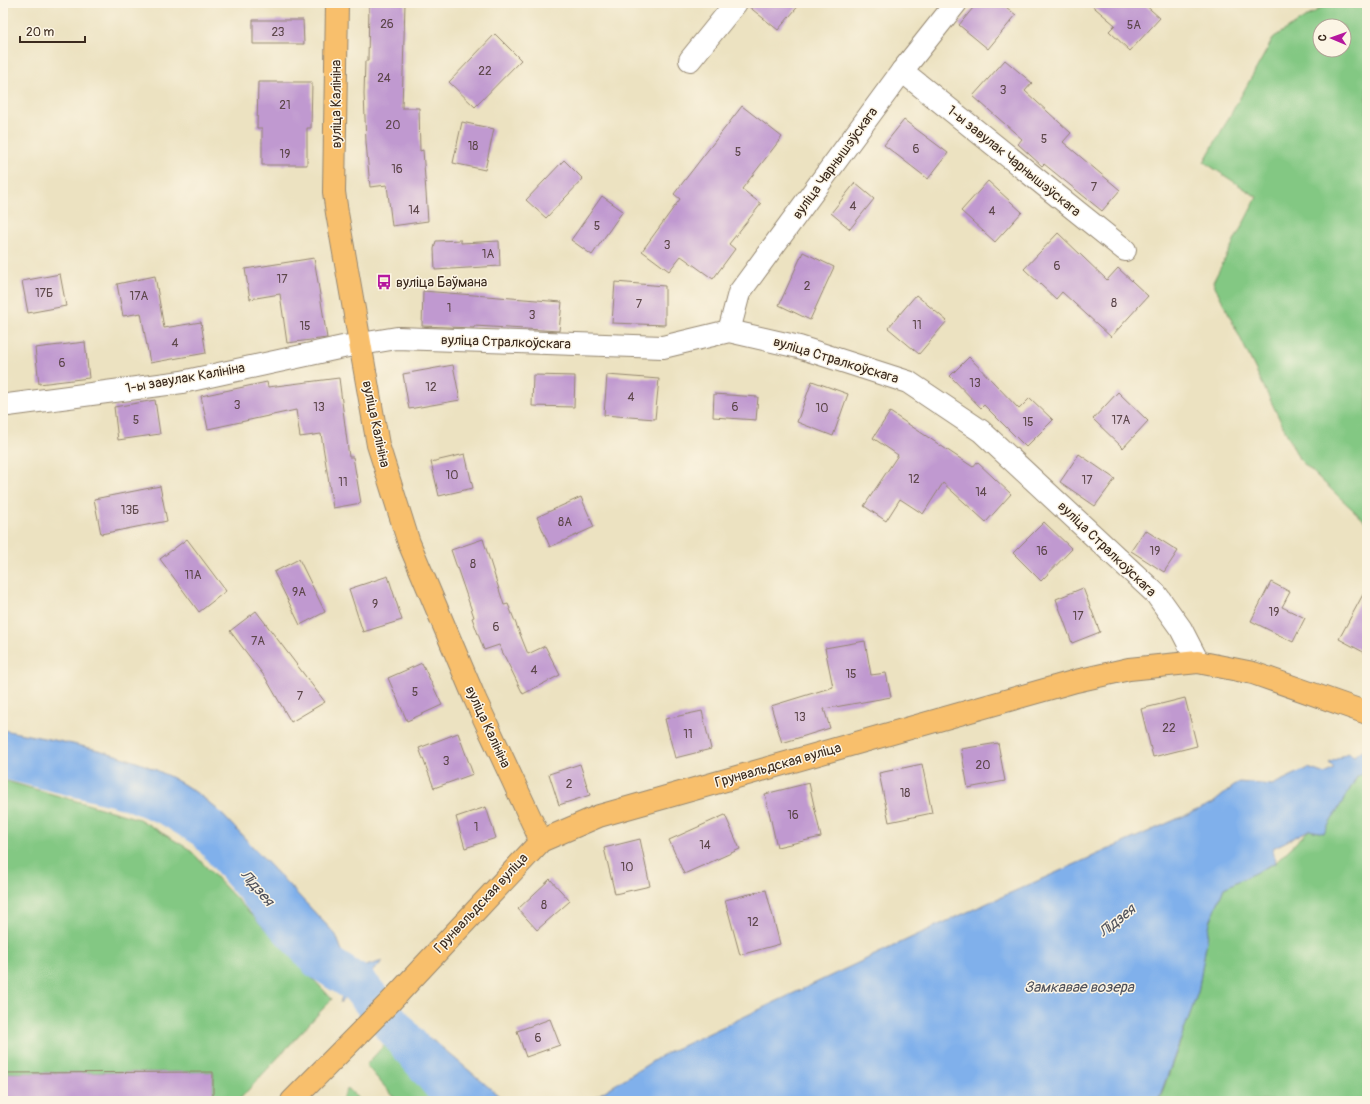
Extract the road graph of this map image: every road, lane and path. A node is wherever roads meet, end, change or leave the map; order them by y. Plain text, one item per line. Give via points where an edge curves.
1 (337, 3) edge
2 (736, 3) edge
3 (956, 3) edge
4 (690, 60) dead end
5 (902, 71) junction
6 (1126, 250) dead end
7 (729, 331) junction
8 (360, 344) junction
9 (8, 405) dead end
10 (1198, 662) junction
11 (1367, 713) edge
12 (541, 840) junction
13 (292, 1101) edge

1 - 8 main road, вуліца Калініна via 334,192
2 - 4 street
3 - 5 street, вуліца Чарнышэўскага
5 - 6 street, 1-ы завулак Чарнышэўскага
5 - 7 street, вуліца Чарнышэўскага via 739,293
7 - 8 street, вуліца Стралкоўскага via 663,347 397,338
7 - 10 street, вуліца Стралкоўскага via 799,347 908,382 981,431 1156,594 1181,629
8 - 9 street, 1-ы завулак Калініна via 182,382
8 - 12 main road, вуліца Калініна via 378,445 409,543 475,699
10 - 11 main road, Грунвальдская вуліца via 1253,674
10 - 12 main road, Грунвальдская вуліца via 1129,669 1076,681 599,816
12 - 13 main road, Грунвальдская вуліца

